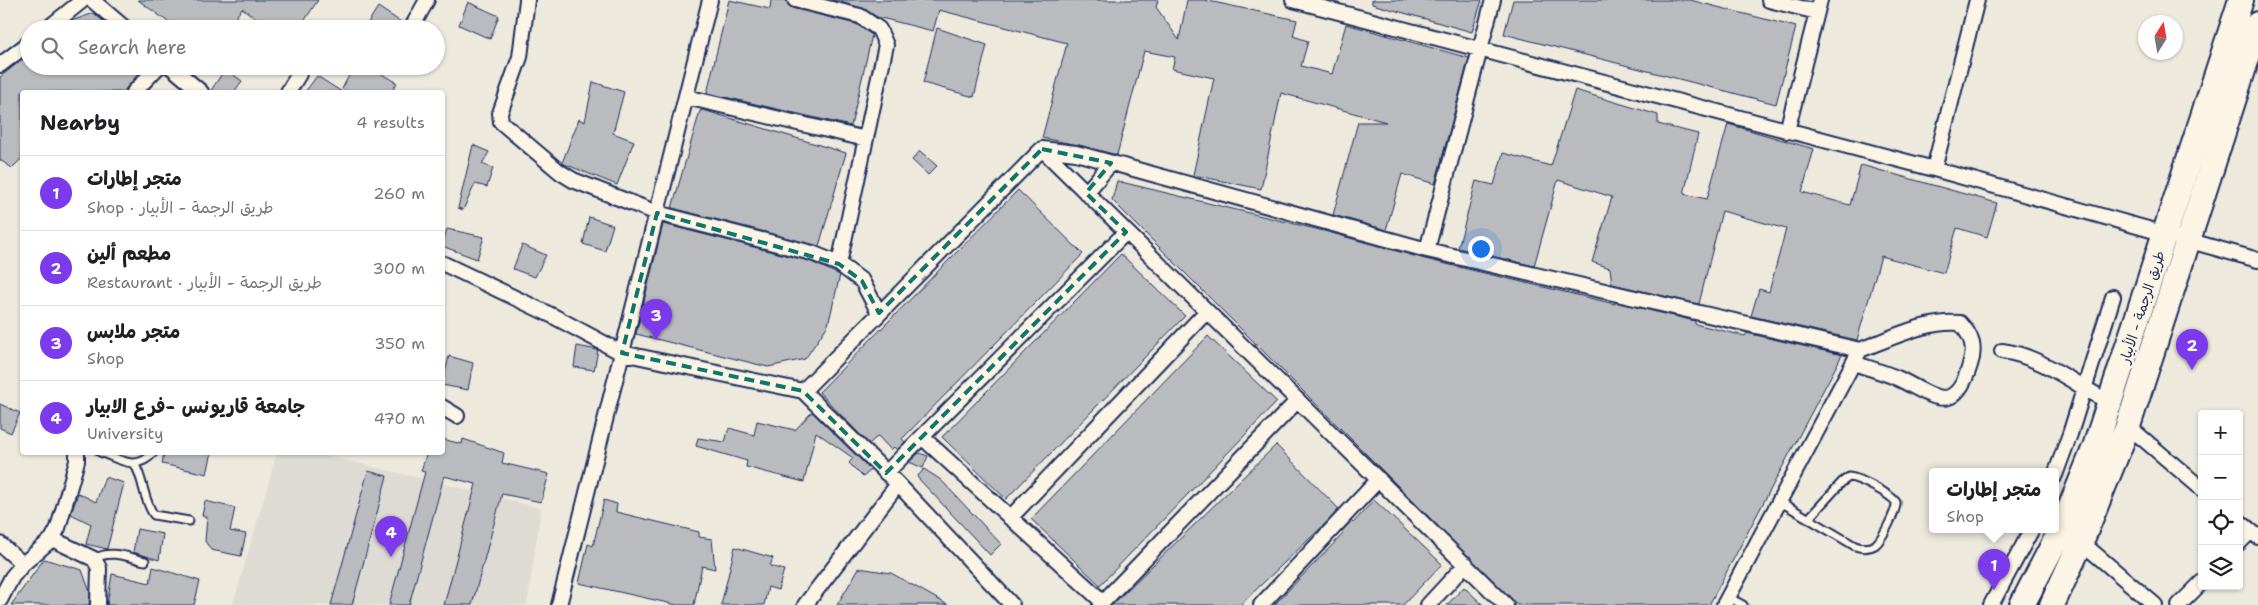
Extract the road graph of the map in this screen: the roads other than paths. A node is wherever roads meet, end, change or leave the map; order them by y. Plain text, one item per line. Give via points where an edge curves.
1 (83, 0) edge
2 (92, 0) edge
3 (427, 0) edge
4 (527, 0) edge
5 (710, 0) edge
6 (795, 0) edge
7 (1293, 0) edge
8 (1493, 0) edge
9 (1769, 0) edge
10 (1977, 0) edge
11 (2241, 0) edge
12 (1818, 6) edge
13 (58, 20) edge
14 (115, 20) edge
15 (416, 20) edge
16 (2258, 24) edge
17 (20, 50) edge
18 (1480, 50) junction
19 (0, 65) edge
20 (150, 75) edge
21 (181, 75) edge
22 (298, 75) edge
23 (136, 90) edge
24 (200, 90) edge
25 (289, 90) edge
26 (686, 97) junction
27 (1787, 131) junction
28 (866, 139) junction
29 (1042, 150) junction
30 (1111, 163) junction
31 (1934, 169) junction
32 (1086, 193) junction
33 (657, 213) junction
34 (1126, 232) junction
35 (2166, 233) junction
36 (2189, 240) junction
37 (1427, 250) junction
38 (2258, 260) edge
39 (445, 264) edge
40 (839, 264) junction
41 (2112, 297) dead end
42 (1207, 311) junction
43 (879, 313) junction
44 (1860, 350) junction
45 (2002, 351) dead end
46 (622, 353) junction
47 (1854, 362) junction
48 (803, 390) junction
49 (2084, 390) junction
50 (1298, 400) junction
51 (2111, 403) junction
52 (445, 409) edge
53 (457, 416) dead end
54 (2128, 426) junction
55 (922, 437) junction
56 (77, 455) edge
57 (109, 455) edge
58 (151, 455) edge
59 (136, 464) junction
60 (2057, 468) edge
61 (886, 473) junction
62 (1380, 480) junction
63 (898, 484) junction
64 (2198, 486) edge
65 (1780, 501) junction
66 (1010, 518) junction
67 (1809, 518) junction
68 (189, 521) dead end
69 (2243, 524) edge
70 (2030, 533) edge
71 (2059, 533) edge
72 (2059, 533) edge
73 (2254, 534) edge
74 (52, 540) junction
75 (2243, 541) edge
76 (2081, 542) junction
77 (0, 544) edge
78 (94, 559) junction
79 (145, 561) dead end
80 (23, 564) junction
81 (1466, 564) junction
82 (2198, 586) edge
83 (0, 600) edge
84 (1726, 601) edge
85 (1102, 604) edge
86 (98, 605) edge
87 (560, 605) edge
88 (805, 605) edge
89 (1012, 605) edge
90 (1261, 605) edge
91 (1428, 605) edge
92 (1506, 605) edge
93 (1743, 605) edge
94 (1991, 605) edge
95 (2022, 605) edge
96 (2052, 605) edge
97 (2155, 605) edge
98 (2179, 605) edge

1 - 13 street
2 - 14 street
3 - 15 street
4 - 33 street via 520,57 500,113 501,122 573,180
5 - 26 street
6 - 28 street via 860,16 879,29 886,46
7 - 18 street
8 - 18 street
9 - 12 street
10 - 31 street
11 - 35 highway, طريق الرجمة - الأبيار
12 - 27 street
16 - 36 highway, طريق الرجمة - الأبيار
17 - 19 street
18 - 27 street
18 - 37 street
20 - 23 street
21 - 24 street
22 - 25 street
26 - 28 street
26 - 33 street
27 - 31 street
28 - 40 street
29 - 30 street via 1076,153
29 - 32 street
29 - 43 street
30 - 32 street
30 - 37 street
31 - 35 street
32 - 34 street
33 - 40 street via 812,253
33 - 46 street
34 - 42 street
34 - 55 street
35 - 36 street
35 - 51 highway, طريق الرجمة - الأبيار
36 - 38 street
36 - 54 highway, طريق الرجمة - الأبيار
37 - 44 street
39 - 46 street
40 - 43 street via 862,281
41 - 49 street
42 - 50 street
42 - 66 street
43 - 48 street
44 - 47 street
44 - 47 street via 1898,335 1949,322 1960,323 1967,330 1973,357 1958,393 1949,398 1928,396 1897,378
45 - 49 street via 2031,357
46 - 48 street
46 - 87 street
47 - 65 street
48 - 61 street
49 - 51 street
49 - 60 street
50 - 62 street
50 - 85 street
51 - 71 highway, طريق الرجمة - الأبيار
52 - 53 street
54 - 64 street
54 - 76 highway, طريق الرجمة - الأبيار
55 - 61 street
55 - 66 street
56 - 74 street
57 - 59 lane
58 - 59 lane via 144,463
59 - 68 lane via 154,515
61 - 63 street
62 - 81 street
62 - 90 street
63 - 88 street
63 - 89 street
65 - 67 lane
65 - 84 street
66 - 85 street
67 - 67 lane via 1855,546 1869,547 1879,542 1896,509 1896,502 1892,497 1849,477
69 - 73 street
70 - 94 street
72 - 95 highway, طريق الرجمة - الأبيار
73 - 75 street
74 - 78 street
74 - 80 street
76 - 96 highway, طريق الرجمة - الأبيار
76 - 97 street
77 - 80 street
78 - 79 lane via 102,554 116,554
78 - 86 street via 99,568
80 - 83 street
81 - 91 street
81 - 92 street
82 - 98 street
84 - 93 lane

